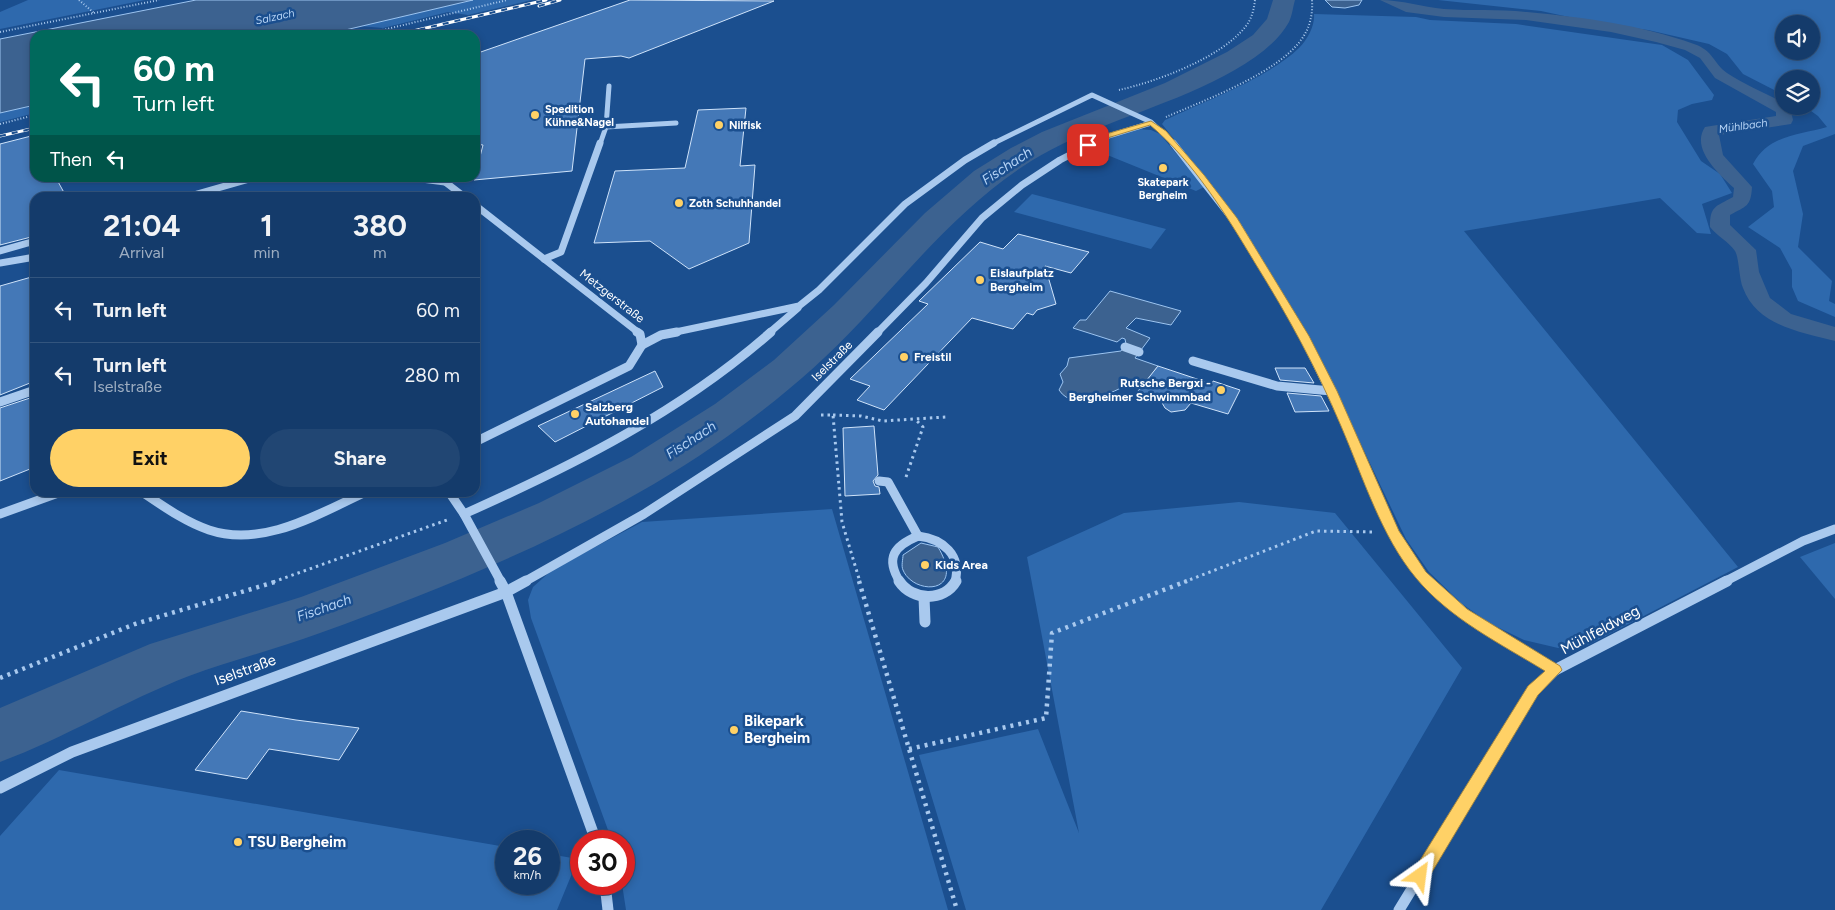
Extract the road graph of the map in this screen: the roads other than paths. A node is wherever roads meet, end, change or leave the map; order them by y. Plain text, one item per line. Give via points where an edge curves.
1 (609, 86) dead end
2 (1149, 121) junction
3 (676, 123) dead end
4 (606, 127) junction
5 (239, 182) edge
6 (446, 182) edge
7 (205, 192) edge
8 (458, 192) edge
9 (480, 209) edge
10 (30, 242) edge
11 (0, 251) edge
12 (30, 258) edge
13 (544, 259) junction
14 (0, 263) edge
15 (799, 306) junction
16 (642, 345) junction
17 (1125, 347) dead end
18 (1139, 352) dead end
19 (1193, 362) dead end
20 (1331, 391) junction
21 (30, 392) edge
22 (0, 402) edge
23 (480, 440) edge
24 (879, 481) dead end
25 (47, 497) edge
26 (150, 497) edge
27 (355, 497) edge
28 (452, 497) edge
29 (0, 514) edge
30 (464, 514) junction
31 (1835, 529) edge
32 (918, 536) junction
33 (506, 592) junction
34 (924, 597) junction
35 (925, 622) dead end
36 (1555, 670) junction
37 (0, 788) edge
38 (592, 830) edge
39 (606, 895) edge
40 (608, 910) edge
41 (1399, 910) edge

1 - 4 street
2 - 15 street via 1092,95 1000,139 905,204
2 - 20 street via 1195,169 1234,220 1304,336
2 - 33 street, Iselstraße via 1102,138 1060,160 1022,185 982,218 926,283 795,416 644,514
3 - 4 street
4 - 13 street via 561,252
5 - 7 street
6 - 8 street
9 - 13 street, Metzgerstraße
10 - 11 street
12 - 14 street
13 - 16 street, Metzgerstraße via 640,334
15 - 16 street via 661,335
15 - 30 street via 729,367 668,411 526,487
16 - 23 street via 629,366
17 - 18 street
19 - 20 lane via 1277,386
20 - 36 street via 1393,533 1421,575 1462,612
21 - 22 street
24 - 32 street via 888,482
25 - 29 street
26 - 27 street via 193,523 211,531 234,535 262,533 288,526
28 - 30 street
30 - 33 street
31 - 36 street, Mühlfeldweg via 1803,541
32 - 34 street via 900,543 894,551 893,570 903,586
32 - 34 street via 934,538 949,547 958,571 945,593
33 - 37 street, Iselstraße via 72,752
33 - 38 street
34 - 35 street
36 - 41 street, Mühlfeldweg via 1533,690
39 - 40 street

